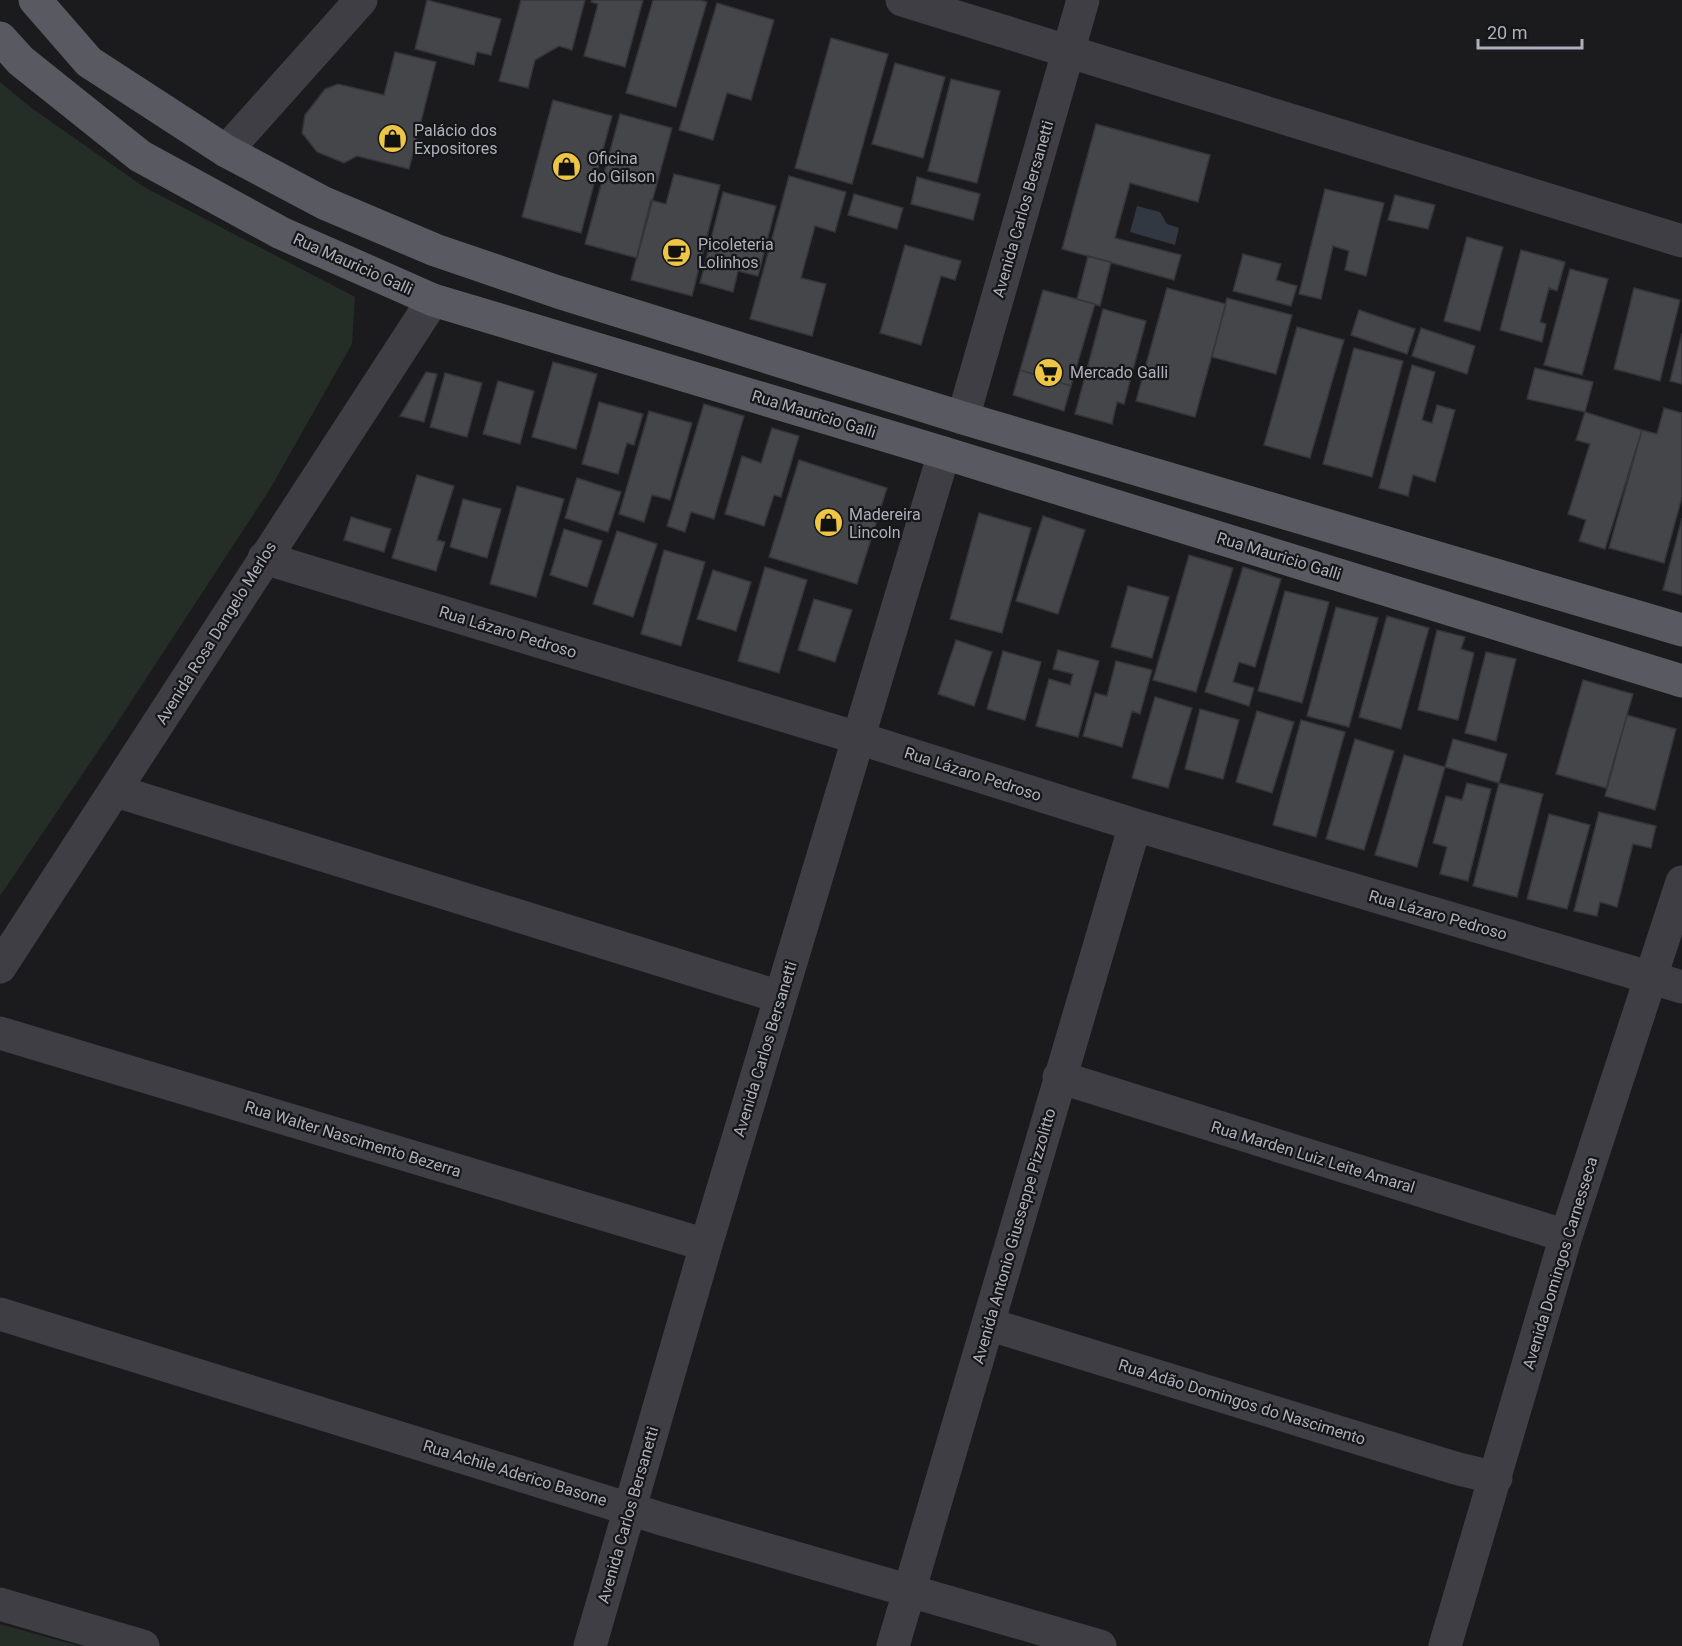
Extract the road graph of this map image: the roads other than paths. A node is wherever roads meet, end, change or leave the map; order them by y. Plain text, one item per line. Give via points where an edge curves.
1 (35, 0) edge
2 (361, 0) edge
3 (902, 0) edge
4 (1083, 0) edge
5 (0, 38) edge
6 (1068, 52) junction
7 (225, 151) junction
8 (1682, 241) edge
9 (433, 300) junction
10 (963, 417) junction
11 (944, 453) junction
12 (264, 558) junction
13 (1682, 630) edge
14 (1682, 681) edge
15 (858, 738) junction
16 (116, 791) junction
17 (1135, 825) junction
18 (1682, 882) edge
19 (0, 967) edge
20 (1651, 978) junction
21 (1682, 987) edge
22 (780, 997) junction
23 (0, 1033) edge
24 (1059, 1077) junction
25 (1566, 1236) junction
26 (706, 1245) junction
27 (0, 1314) edge
28 (988, 1324) junction
29 (1496, 1478) junction
30 (631, 1509) junction
31 (909, 1592) junction
32 (0, 1604) edge
33 (143, 1646) edge
34 (590, 1646) edge
35 (892, 1646) edge
36 (1100, 1646) edge
37 (1445, 1646) edge

1 - 7 main road via 90,62
2 - 7 street
3 - 6 street
4 - 6 street, Avenida Carlos Bersanetti
5 - 9 main road, Rua Mauricio Galli via 21,62 140,156 281,233
6 - 8 street
6 - 10 street, Avenida Carlos Bersanetti
7 - 10 main road via 324,203 435,249 569,296
9 - 11 main road, Rua Mauricio Galli
9 - 12 street, Avenida Rosa Dangelo Merlos
10 - 13 main road
11 - 14 main road, Rua Mauricio Galli
11 - 15 street, Avenida Carlos Bersanetti
12 - 15 street, Rua Lázaro Pedroso
12 - 16 street, Avenida Rosa Dangelo Merlos
15 - 17 street, Rua Lázaro Pedroso
15 - 22 street, Avenida Carlos Bersanetti
16 - 19 street, Avenida Rosa Dangelo Merlos
16 - 22 street
17 - 20 street, Rua Lázaro Pedroso
17 - 24 street, Avenida Antonio Giusseppe Pizzolitto
18 - 20 street, Avenida Domingos Carnesseca
20 - 21 street, Rua Lázaro Pedroso
20 - 25 street, Avenida Domingos Carnesseca
22 - 26 street, Avenida Carlos Bersanetti
23 - 26 street, Rua Walter Nascimento Bezerra
24 - 25 street, Rua Marden Luiz Leite Amaral
24 - 28 street, Avenida Antonio Giusseppe Pizzolitto
25 - 29 street, Avenida Domingos Carnesseca
26 - 30 street, Avenida Carlos Bersanetti
27 - 30 street, Rua Achile Aderico Basone
28 - 29 street, Rua Adão Domingos do Nascimento
28 - 31 street, Avenida Antonio Giusseppe Pizzolitto
29 - 37 street, Avenida Domingos Carnesseca
30 - 31 street, Rua Achile Aderico Basone
30 - 34 street, Avenida Carlos Bersanetti
31 - 35 street, Avenida Antonio Giusseppe Pizzolitto
31 - 36 street, Rua Achile Aderico Basone
32 - 33 street

